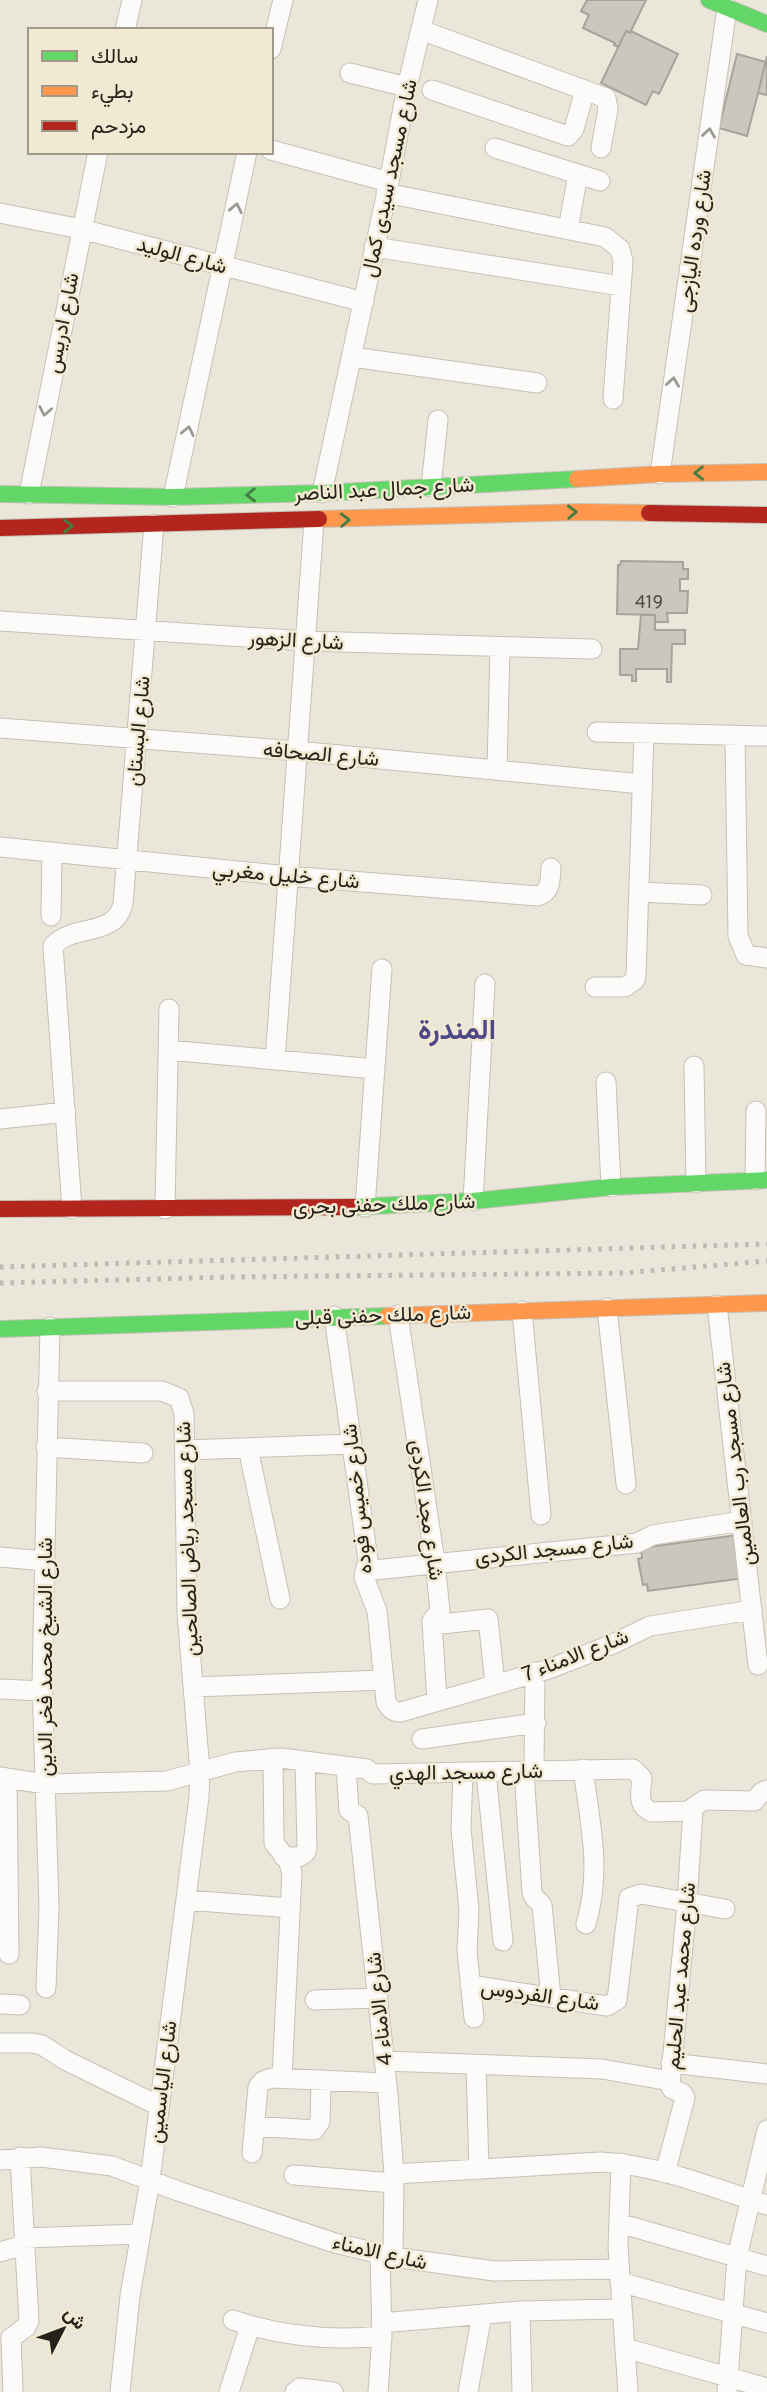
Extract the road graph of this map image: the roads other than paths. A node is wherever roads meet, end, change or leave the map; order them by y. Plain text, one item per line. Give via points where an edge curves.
1 (132, 0) edge
2 (283, 0) edge
3 (428, 0) edge
4 (709, 0) edge
5 (727, 8) junction
6 (767, 24) edge
7 (127, 28) edge
8 (421, 30) junction
9 (273, 41) edge
10 (350, 74) dead end
11 (407, 87) junction
12 (432, 90) dead end
13 (586, 90) junction
14 (495, 148) dead end
15 (601, 148) dead end
16 (273, 151) edge
17 (98, 154) edge
18 (247, 154) edge
19 (578, 174) junction
20 (600, 181) dead end
21 (388, 187) junction
22 (0, 213) edge
23 (81, 229) junction
24 (568, 230) junction
25 (374, 247) junction
26 (223, 266) junction
27 (621, 286) junction
28 (364, 302) junction
29 (352, 357) junction
30 (537, 383) dead end
31 (613, 399) dead end
32 (438, 420) dead end
33 (767, 472) edge
34 (660, 474) junction
35 (431, 487) junction
36 (322, 493) junction
37 (0, 494) edge
38 (29, 494) junction
39 (173, 497) junction
40 (767, 515) edge
41 (314, 521) junction
42 (154, 524) junction
43 (0, 528) edge
44 (0, 621) edge
45 (146, 632) junction
46 (306, 641) junction
47 (500, 647) junction
48 (593, 649) dead end
49 (0, 729) edge
50 (597, 732) dead end
51 (644, 733) junction
52 (735, 736) junction
53 (767, 736) edge
54 (137, 738) junction
55 (298, 751) junction
56 (497, 770) junction
57 (642, 784) junction
58 (0, 847) edge
59 (52, 852) junction
60 (127, 860) junction
61 (551, 868) dead end
62 (289, 876) junction
63 (639, 892) junction
64 (702, 895) dead end
65 (51, 916) dead end
66 (767, 958) edge
67 (382, 969) dead end
68 (485, 984) dead end
69 (595, 987) dead end
70 (169, 1009) dead end
71 (168, 1050) junction
72 (275, 1060) junction
73 (694, 1066) dead end
74 (376, 1069) junction
75 (606, 1082) dead end
76 (756, 1111) dead end
77 (66, 1112) junction
78 (0, 1119) edge
79 (761, 1180) edge
80 (696, 1183) junction
81 (611, 1187) junction
82 (473, 1201) junction
83 (365, 1207) junction
84 (0, 1209) edge
85 (72, 1209) junction
86 (165, 1209) junction
87 (767, 1303) edge
88 (717, 1305) junction
89 (607, 1308) junction
90 (522, 1311) junction
91 (398, 1315) junction
92 (334, 1316) junction
93 (50, 1327) junction
94 (0, 1329) edge
95 (47, 1391) junction
96 (352, 1444) junction
97 (46, 1447) junction
98 (248, 1448) junction
99 (185, 1450) junction
100 (143, 1453) dead end
101 (626, 1484) dead end
102 (541, 1515) dead end
103 (742, 1521) junction
104 (0, 1557) edge
105 (44, 1560) junction
106 (435, 1562) junction
107 (365, 1572) junction
108 (280, 1599) dead end
109 (752, 1611) junction
110 (432, 1625) junction
111 (758, 1665) dead end
112 (535, 1672) junction
113 (384, 1680) junction
114 (495, 1684) junction
115 (193, 1687) junction
116 (0, 1689) edge
117 (42, 1691) junction
118 (437, 1701) junction
119 (401, 1712) joint
120 (536, 1723) junction
121 (422, 1740) dead end
122 (273, 1758) junction
123 (305, 1761) junction
124 (346, 1767) junction
125 (583, 1769) junction
126 (529, 1771) junction
127 (200, 1772) junction
128 (463, 1772) junction
129 (486, 1772) junction
130 (3, 1778) edge
131 (45, 1784) junction
132 (767, 1790) edge
133 (693, 1809) junction
134 (284, 1857) junction
135 (4, 1866) edge
136 (186, 1900) junction
137 (687, 1903) junction
138 (290, 1908) junction
139 (725, 1909) dead end
140 (586, 1924) dead end
141 (503, 1941) dead end
142 (9, 1954) dead end
143 (470, 1985) junction
144 (46, 1988) dead end
145 (551, 1997) junction
146 (378, 1998) junction
147 (315, 2000) dead end
148 (0, 2004) edge
149 (20, 2005) dead end
150 (474, 2018) dead end
151 (0, 2043) edge
152 (385, 2061) junction
153 (476, 2065) junction
154 (670, 2072) junction
155 (767, 2074) edge
156 (282, 2078) junction
157 (321, 2080) junction
158 (386, 2083) junction
159 (159, 2106) junction
160 (254, 2126) junction
161 (767, 2130) edge
162 (252, 2153) dead end
163 (20, 2157) junction
164 (0, 2160) edge
165 (621, 2163) junction
166 (479, 2170) junction
167 (665, 2173) junction
168 (294, 2175) dead end
169 (393, 2178) junction
170 (150, 2180) junction
171 (758, 2202) edge
172 (618, 2223) junction
173 (140, 2234) junction
174 (24, 2241) junction
175 (0, 2252) edge
176 (387, 2256) junction
177 (737, 2257) junction
178 (767, 2266) edge
179 (620, 2276) junction
180 (621, 2309) junction
181 (520, 2311) junction
182 (482, 2314) junction
183 (732, 2314) junction
184 (767, 2323) edge
185 (382, 2329) junction
186 (625, 2348) junction
187 (727, 2385) edge
188 (767, 2388) edge
189 (13, 2392) edge
190 (120, 2392) edge
191 (229, 2392) edge
192 (295, 2392) edge
193 (333, 2392) edge
194 (378, 2392) edge
195 (468, 2392) edge
196 (522, 2392) edge
197 (628, 2392) edge

1 - 7 street
2 - 9 street
3 - 8 street, شارع مسجد سيدى كمال
4 - 5 main road
5 - 6 main road
34 -> 5 street, شارع ورده اليازجى
8 - 11 street, شارع مسجد سيدى كمال
8 - 13 street
10 - 11 street
11 - 21 street, شارع مسجد سيدى كمال
12 - 13 street via 568,136
13 - 15 street via 606,98
14 - 19 street
16 - 21 street
17 - 23 street, شارع ادريس
26 -> 18 street
19 - 20 street
19 - 24 street
21 - 24 street
21 - 25 street, شارع مسجد سيدى كمال
22 - 23 street, شارع الوليد
23 - 26 street, شارع الوليد
23 -> 38 street, شارع ادريس
24 - 27 street via 605,237 620,249
25 - 27 street
25 - 28 street, شارع مسجد سيدى كمال
26 - 28 street, شارع الوليد
39 -> 26 street
27 - 31 street
28 - 29 street, شارع مسجد سيدى كمال
29 - 30 street
29 - 36 street, شارع مسجد سيدى كمال
32 - 35 street
33 -> 34 main road, شارع جمال عبد الناصر
34 - 35 main road, شارع جمال عبد الناصر
35 - 36 main road, شارع جمال عبد الناصر
36 -> 39 main road, شارع جمال عبد الناصر
37 - 38 main road, شارع جمال عبد الناصر
38 - 39 main road, شارع جمال عبد الناصر
41 -> 40 main road, شارع جمال عبد الناصر via 582,512
41 - 42 main road, شارع جمال عبد الناصر
41 - 46 street
43 -> 42 main road, شارع جمال عبد الناصر
42 - 45 street, شارع البستان
44 - 45 street, شارع الزهور
45 - 46 street, شارع الزهور
45 - 54 street, شارع البستان
46 - 47 street, شارع الزهور
46 - 55 street
47 - 48 street, شارع الزهور
47 - 56 street
49 - 54 street, شارع الصحافه
50 - 51 street
51 - 52 street
51 - 57 street
52 - 53 street
52 - 66 street via 738,936 746,955
54 - 55 street, شارع الصحافه
54 - 60 street, شارع البستان
55 - 56 street, شارع الصحافه
55 - 62 street
56 - 57 street, شارع الصحافه
57 - 63 street
58 - 59 street, شارع خليل مغربي
59 - 60 street, شارع خليل مغربي
59 - 65 street
60 - 62 street, شارع خليل مغربي
60 - 77 street, شارع البستان via 121,913 110,925 72,934 53,946
61 - 62 street, شارع خليل مغربي via 548,889 538,896
62 - 72 street
63 - 64 street
63 - 69 street via 635,980 625,987
67 - 74 street
68 - 82 street
70 - 71 street
71 - 72 street
71 - 86 street
72 - 74 street
73 - 80 street
74 - 83 street
75 - 81 street
76 - 79 street
77 - 78 street
77 - 85 street
79 - 80 main road, شارع ملك حفنى بحرى
80 - 81 main road, شارع ملك حفنى بحرى
81 - 82 main road, شارع ملك حفنى بحرى
82 - 83 main road, شارع ملك حفنى بحرى
83 - 86 main road, شارع ملك حفنى بحرى
84 - 85 main road, شارع ملك حفنى بحرى
85 - 86 main road, شارع ملك حفنى بحرى
87 - 88 main road, شارع ملك حفنى قبلى
88 - 89 main road, شارع ملك حفنى قبلى
88 - 103 street, شارع مسجد رب العالمين
89 - 90 main road, شارع ملك حفنى قبلى
89 - 101 street
90 - 91 main road, شارع ملك حفنى قبلى
90 - 102 street
91 - 92 main road, شارع ملك حفنى قبلى
91 - 106 street, شارع مجد الكردى
92 - 93 main road, شارع ملك حفنى قبلى
92 - 96 street, شارع خميس فوده
93 - 94 main road, شارع ملك حفنى قبلى
93 - 95 street, شارع الشيخ محمد فخر الدين
95 - 97 street, شارع الشيخ محمد فخر الدين
95 - 99 street, شارع مسجد رياض الصالحين via 171,1393 182,1406
96 - 98 street
96 - 107 street, شارع خميس فوده via 368,1560
97 - 100 street
97 - 105 street, شارع الشيخ محمد فخر الدين
98 - 99 street
98 - 108 street
99 - 115 street, شارع مسجد رياض الصالحين via 184,1544
103 - 106 street, شارع مسجد الكردى via 653,1535 637,1543
103 - 109 street, شارع مسجد رب العالمين
104 - 105 street
105 - 117 street, شارع الشيخ محمد فخر الدين
106 - 107 street, شارع مسجد الكردى
106 - 110 street, شارع مجد الكردى via 440,1614
107 - 113 street, شارع خميس فوده via 377,1611
109 - 111 street, شارع مسجد رب العالمين
109 - 112 street, شارع الامناء 7 via 650,1626
110 - 114 street via 488,1619
110 - 118 street, شارع مجد الكردى
112 - 114 street, شارع الامناء 7
112 - 120 street
113 - 115 street
113 - 119 street, شارع خميس فوده via 389,1708
114 - 118 street, شارع الامناء 7
115 - 127 street, شارع مسجد رياض الصالحين
116 - 117 street
117 - 131 street, شارع الشيخ محمد فخر الدين
118 - 119 street, شارع الامناء 7
120 - 121 street
120 - 126 street
122 - 123 street, شارع مسجد الهدي
122 - 127 street, شارع مسجد الهدي
122 - 134 street via 274,1843
123 - 124 street, شارع مسجد الهدي
123 - 134 street via 306,1853
124 - 128 street, شارع مسجد الهدي via 369,1769 373,1774
124 - 146 street, شارع الامناء 4 via 349,1810 358,1816
125 - 126 street, شارع مسجد الهدي
125 - 133 street, شارع مسجد الهدي via 634,1769 642,1778 640,1800 646,1810
125 - 140 street via 596,1878
126 - 129 street, شارع مسجد الهدي
126 - 145 street via 532,1892 542,1905
127 - 131 street, شارع مسجد الهدي via 167,1781
127 - 136 street, شارع الياسمين
128 - 129 street, شارع مسجد الهدي
128 - 143 street via 461,1829
129 - 141 street
130 - 131 street, شارع مسجد الهدي
130 - 135 street
131 - 144 street, شارع الشيخ محمد فخر الدين
132 - 133 street, شارع مسجد الهدي via 754,1801 704,1800
133 - 137 street, شارع محمد عبد الحليم
134 - 138 street via 292,1872
135 - 142 street
136 - 138 street
136 - 159 street, شارع الياسمين
137 - 139 street, شارع الفردوس
137 - 145 street, شارع الفردوس via 641,1894 629,1898 617,2000 612,2004
137 - 154 street, شارع محمد عبد الحليم
138 - 156 street
143 - 145 street, شارع الفردوس
143 - 150 street
146 - 147 street
146 - 152 street, شارع الامناء 4
148 - 149 street
151 - 159 street via 42,2045
152 - 153 street
152 - 158 street, شارع الامناء 4
153 - 154 street
153 - 166 street
154 - 155 street
154 - 167 street, شارع محمد عبد الحليم via 672,2089 685,2098
156 - 157 street
156 - 160 street via 263,2081 258,2087
157 - 158 street
157 - 160 street via 320,2122 314,2130
158 - 169 street, شارع الامناء 4
159 - 170 street, شارع الياسمين
160 - 162 street
161 - 171 street
163 - 164 street, شارع الامناء
163 - 170 street, شارع الامناء via 112,2165
163 - 174 street
165 - 166 street
165 - 167 street
165 - 172 street
166 - 169 street
167 - 171 street
168 - 169 street
169 - 176 street, شارع الامناء 4
170 - 173 street, شارع الياسمين
170 - 176 street, شارع الامناء
171 - 177 street
172 - 177 street
172 - 179 street
173 - 174 street
173 - 190 street, شارع الياسمين
174 - 175 street
174 - 189 street via 29,2321 10,2338
176 - 179 street, شارع الامناء via 494,2271
176 - 185 street, شارع الامناء 4
177 - 178 street
177 - 183 street
179 - 180 street
179 - 183 street, شارع الامناء
180 - 181 street
180 - 186 street
181 - 182 street
181 - 196 street
182 - 185 street
182 - 195 street
183 - 184 street, شارع الامناء
183 - 187 street
185 - 191 street via 351,2339 317,2338 241,2323
185 - 194 street, شارع الامناء 4
186 - 187 street
186 - 197 street
187 - 188 street
192 - 193 street via 300,2388

